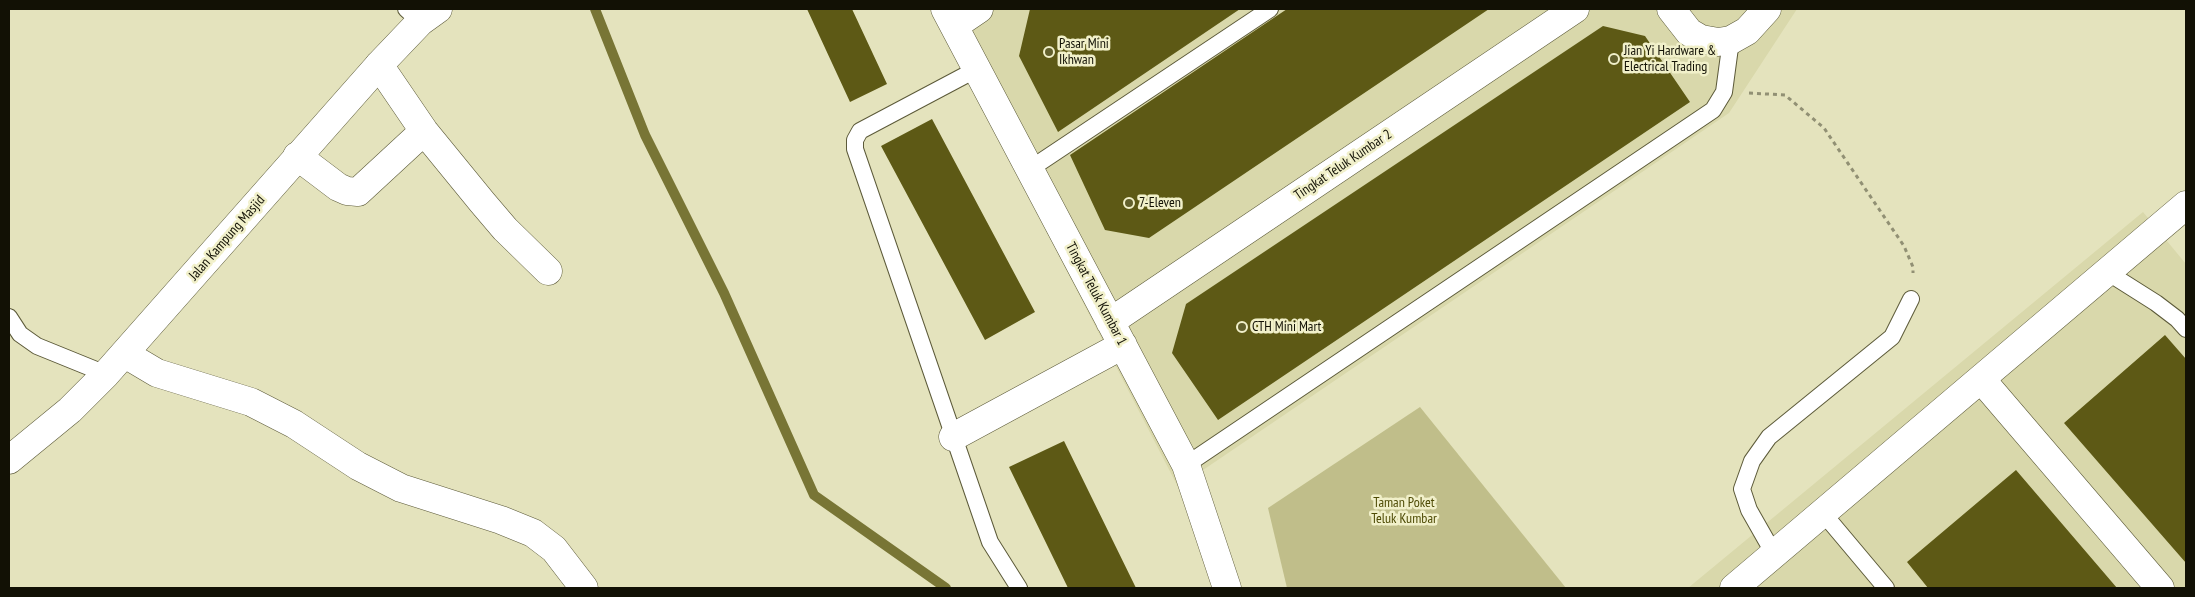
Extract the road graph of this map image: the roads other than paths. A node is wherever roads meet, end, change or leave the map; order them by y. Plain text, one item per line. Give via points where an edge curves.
1 (979, 9) edge
2 (1270, 9) edge
3 (1575, 9) edge
4 (1671, 9) edge
5 (1767, 9) edge
6 (421, 13) edge
7 (949, 17) edge
8 (1725, 41) junction
9 (379, 65) junction
10 (977, 69) junction
11 (424, 131) junction
12 (297, 156) junction
13 (1030, 169) junction
14 (2186, 205) edge
15 (548, 271) dead end
16 (2107, 272) junction
17 (1911, 298) road end
18 (9, 317) edge
19 (2186, 329) edge
20 (1117, 333) junction
21 (125, 354) junction
22 (106, 374) junction
23 (1981, 379) junction
24 (953, 436) junction
25 (9, 460) edge
26 (1186, 465) junction
27 (1822, 513) junction
28 (1774, 554) junction
29 (584, 588) edge
30 (1019, 588) edge
31 (1227, 588) edge
32 (1734, 588) edge
33 (1886, 588) edge
34 (2160, 588) edge

1 - 7 street
2 - 13 lane
3 - 20 street, Tingkat Teluk Kumbar 2
4 - 8 street via 1689,32 1701,39
5 - 8 street via 1747,32
6 - 9 street, Jalan Kampung Masjid
7 - 10 street, Tingkat Teluk Kumbar 1
8 - 26 lane via 1724,92 1713,110
9 - 11 street
9 - 12 street, Jalan Kampung Masjid
10 - 13 street, Tingkat Teluk Kumbar 1
10 - 24 lane via 860,131 855,140 855,149
11 - 12 street via 358,192 347,192 338,187
11 - 15 street via 505,229
12 - 21 street, Jalan Kampung Masjid
13 - 20 street, Tingkat Teluk Kumbar 1
14 - 16 street
16 - 19 lane via 2156,303
16 - 23 street
17 - 28 lane via 1892,337 1769,437 1752,461 1742,489 1749,510
18 - 22 lane via 20,334 37,346
20 - 24 street, Tingkat Teluk Kumbar 2
20 - 26 street, Tingkat Teluk Kumbar 1
21 - 22 street, Jalan Kampung Masjid
21 - 29 street via 157,373 251,402 401,488 533,533 554,549
22 - 25 street, Jalan Kampung Masjid via 70,410
23 - 27 street
23 - 34 street
24 - 30 lane via 990,542
26 - 31 street, Tingkat Teluk Kumbar 1
27 - 28 street
27 - 33 lane
28 - 32 street

